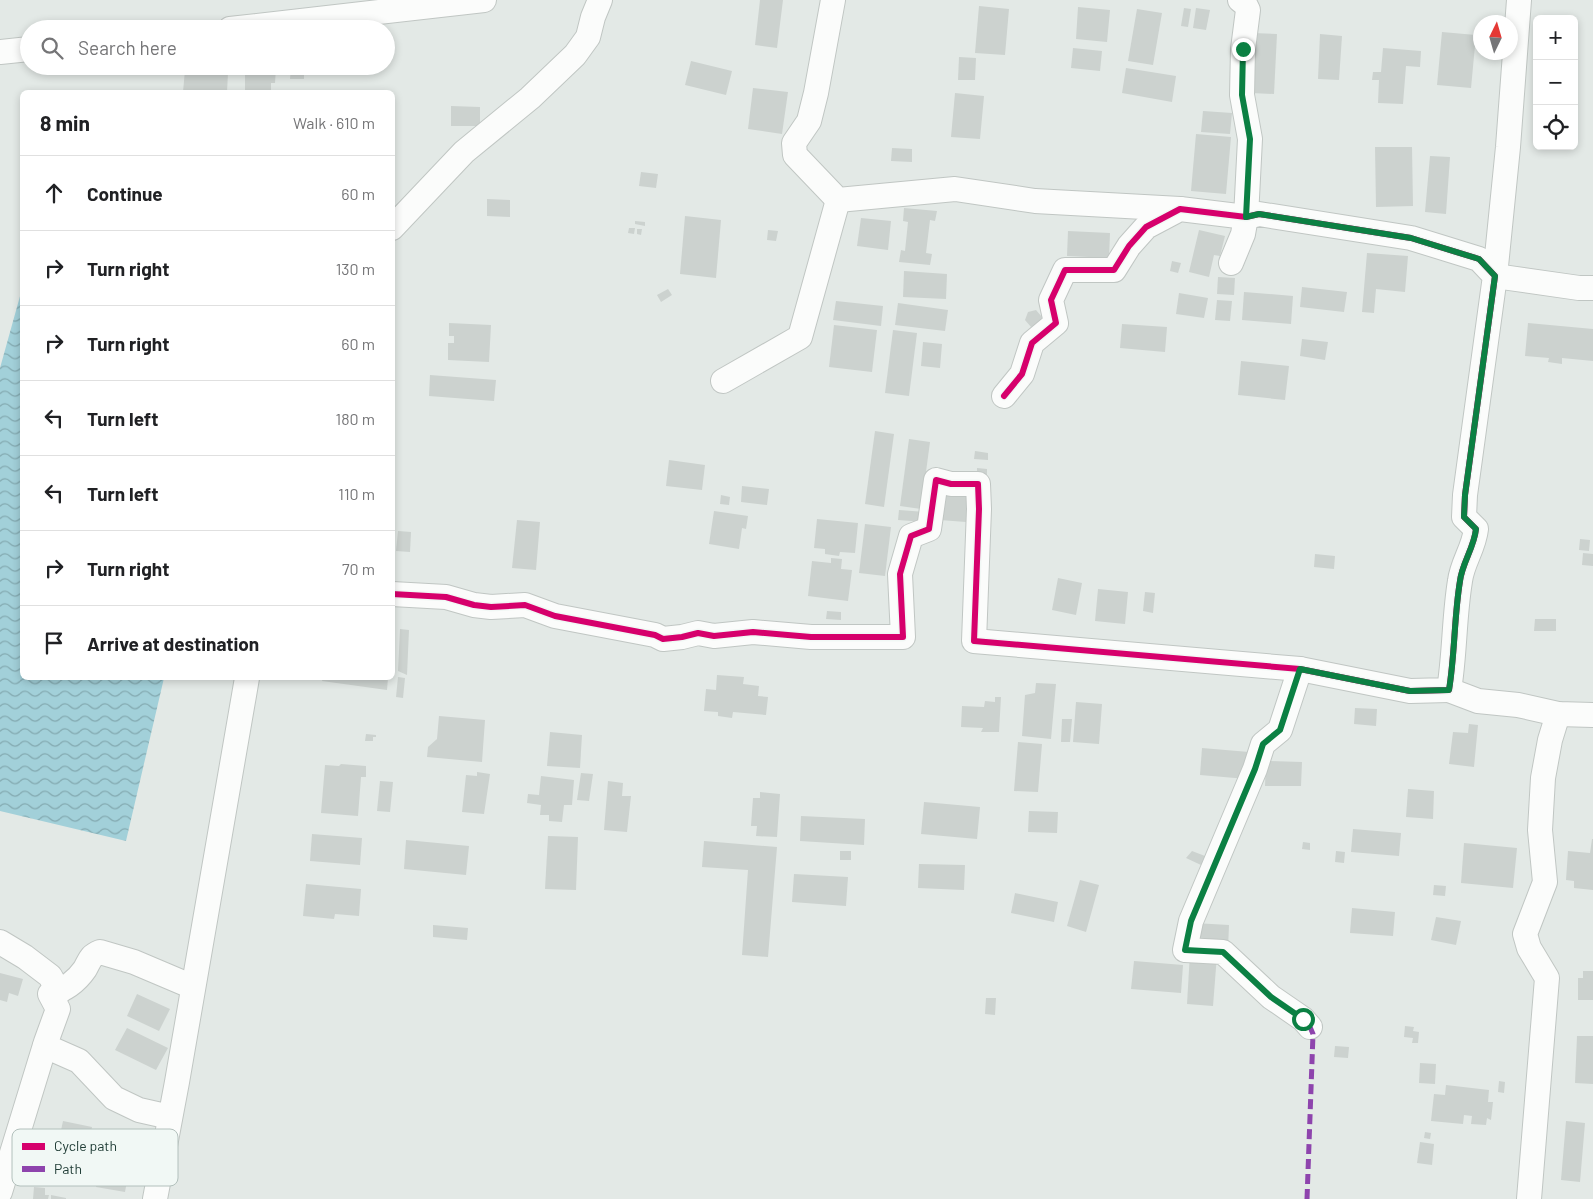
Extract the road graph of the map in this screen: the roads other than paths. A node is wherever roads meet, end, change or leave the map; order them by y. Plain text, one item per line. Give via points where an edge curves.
1 (484, 0) edge
2 (600, 0) edge
3 (833, 0) edge
4 (1240, 0) edge
5 (1519, 0) edge
6 (309, 20) edge
7 (20, 50) edge
8 (0, 52) edge
9 (838, 200) junction
10 (1180, 209) junction
11 (1246, 217) junction
12 (395, 225) edge
13 (1231, 263) dead end
14 (1495, 276) junction
15 (1593, 288) edge
16 (723, 381) dead end
17 (1004, 396) dead end
18 (395, 594) edge
19 (1300, 669) junction
20 (247, 680) edge
21 (1449, 690) junction
22 (1558, 714) junction
23 (1593, 715) edge
24 (0, 942) edge
25 (193, 987) junction
26 (59, 992) junction
27 (1310, 1027) dead end
28 (45, 1046) junction
29 (170, 1117) junction
30 (19, 1129) edge
31 (168, 1129) edge
32 (12, 1153) edge
33 (157, 1186) edge
34 (0, 1192) edge
35 (155, 1199) edge
36 (1529, 1199) edge

1 - 6 street
2 - 12 street via 588,37 575,55 530,98 464,152
3 - 9 street via 809,121 794,143 795,155
4 - 11 street via 1248,10 1242,95 1250,139
5 - 14 street
7 - 8 street
9 - 10 street via 955,189 1035,201
9 - 16 street via 800,337
10 - 11 street
10 - 17 street via 1146,227 1114,270 1064,270 1051,300 1056,323 1032,343 1022,374
11 - 13 street
11 - 14 street via 1259,214 1411,238 1479,259
14 - 15 street
14 - 21 street via 1465,495 1464,517 1476,529 1475,540 1460,578
18 - 19 street via 446,597 474,605 526,605 555,616 663,639 698,633 714,636 753,632 811,637 903,637 900,574 910,536 929,529 936,480 951,484 978,484 974,641
19 - 21 street via 1410,691
19 - 27 street via 1280,730 1263,744 1191,921 1185,950 1223,952 1271,997
20 - 25 street
21 - 22 street via 1478,701
22 - 23 street
22 - 36 street via 1543,778 1540,830 1545,882 1525,934 1529,948 1547,978
24 - 26 street via 50,976
25 - 26 street via 134,962 100,952 92,955 84,971
25 - 29 street
26 - 28 street via 50,994 58,1008
28 - 29 street via 79,1061 114,1098 139,1110
28 - 30 street
29 - 31 street
32 - 34 street
33 - 35 street

